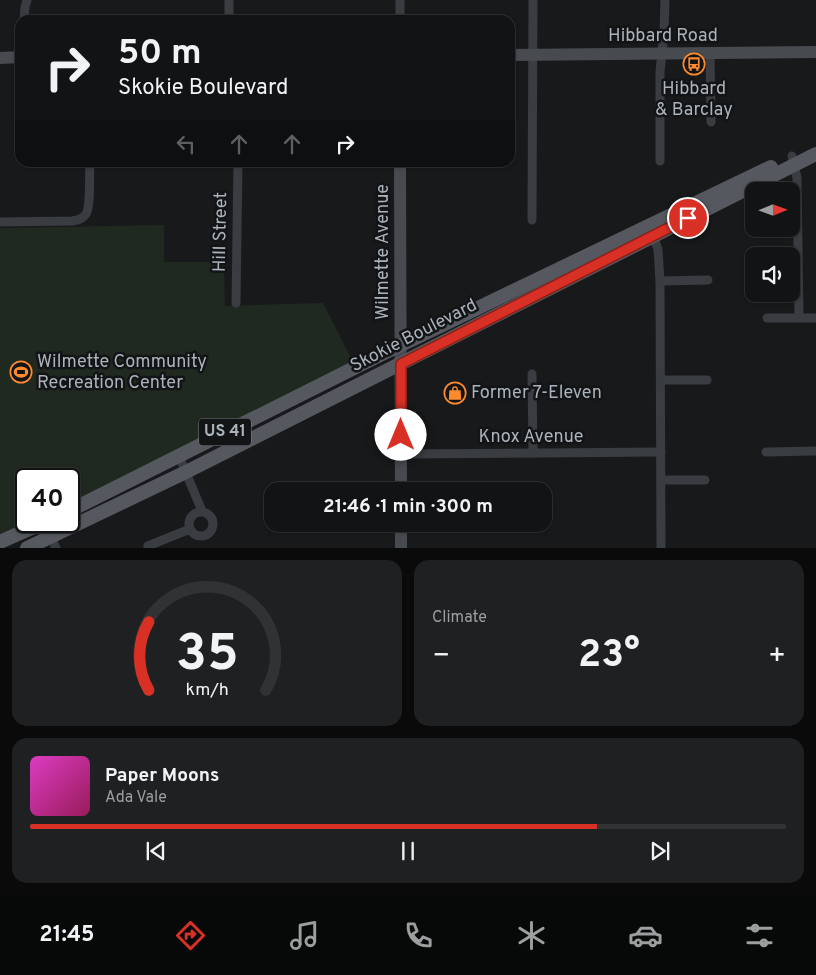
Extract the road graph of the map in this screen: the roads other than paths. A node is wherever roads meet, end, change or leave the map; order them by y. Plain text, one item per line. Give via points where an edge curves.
1 (28, 0) edge
2 (229, 0) edge
3 (400, 0) edge
4 (533, 0) edge
5 (665, 0) edge
6 (24, 15) edge
7 (229, 15) edge
8 (400, 15) edge
9 (816, 52) edge
10 (662, 53) junction
11 (710, 53) junction
12 (533, 54) junction
13 (515, 55) edge
14 (15, 57) edge
15 (0, 58) edge
16 (711, 122) dead end
17 (816, 144) edge
18 (816, 154) edge
19 (660, 161) dead end
20 (793, 161) junction
21 (90, 167) edge
22 (238, 167) edge
23 (400, 167) edge
24 (532, 220) dead end
25 (0, 222) edge
26 (651, 231) junction
27 (708, 280) dead end
28 (660, 281) junction
29 (236, 303) dead end
30 (767, 318) dead end
31 (798, 318) junction
32 (816, 318) edge
33 (401, 345) junction
34 (401, 364) junction
35 (532, 374) dead end
36 (660, 380) junction
37 (707, 380) dead end
38 (816, 451) edge
39 (661, 452) junction
40 (766, 452) dead end
41 (533, 453) junction
42 (401, 454) junction
43 (179, 456) junction
44 (186, 472) junction
45 (661, 480) junction
46 (705, 480) dead end
47 (401, 482) edge
48 (80, 506) edge
49 (202, 511) junction
50 (190, 529) junction
51 (401, 532) edge
52 (21, 533) edge
53 (0, 542) edge
54 (53, 542) edge
55 (27, 548) edge
56 (148, 548) edge
57 (401, 548) edge
58 (661, 548) edge

1 - 6 street
2 - 7 street
3 - 8 street
4 - 12 street
5 - 10 street
9 - 11 street, Hibbard Road
10 - 11 street, Hibbard Road
10 - 12 street, Hibbard Road
10 - 19 street
11 - 16 street
12 - 13 street, Hibbard Road
12 - 24 street
14 - 15 street
17 - 20 main road, Skokie Boulevard / US 41
18 - 20 main road, Skokie Boulevard / US 41
20 - 26 main road, Skokie Boulevard / US 41
20 - 31 street via 797,178
21 - 25 street via 89,207 82,218 72,221
22 - 29 street, Hill Street
23 - 33 street, Wilmette Avenue
26 - 28 street via 658,249
26 - 33 main road, Skokie Boulevard / US 41
26 - 34 main road, Skokie Boulevard / US 41
27 - 28 street
28 - 36 street
30 - 31 street
31 - 32 street
33 - 34 street, Wilmette Avenue
33 - 43 main road, Skokie Boulevard / US 41
34 - 42 street, Wilmette Avenue
34 - 44 main road, Skokie Boulevard / US 41
35 - 41 street
36 - 37 street
36 - 39 street
38 - 40 street
39 - 41 street, Knox Avenue
39 - 45 street
41 - 42 street, Knox Avenue
42 - 47 street, Wilmette Avenue
43 - 44 street
43 - 48 main road, Skokie Boulevard / US 41
44 - 49 street
44 - 54 main road, Skokie Boulevard / US 41
45 - 46 street
45 - 58 street
49 - 50 street via 191,517
49 - 50 street via 212,518 210,532 200,536
50 - 56 street
51 - 57 street
52 - 53 main road
54 - 55 main road, Skokie Boulevard / US 41

